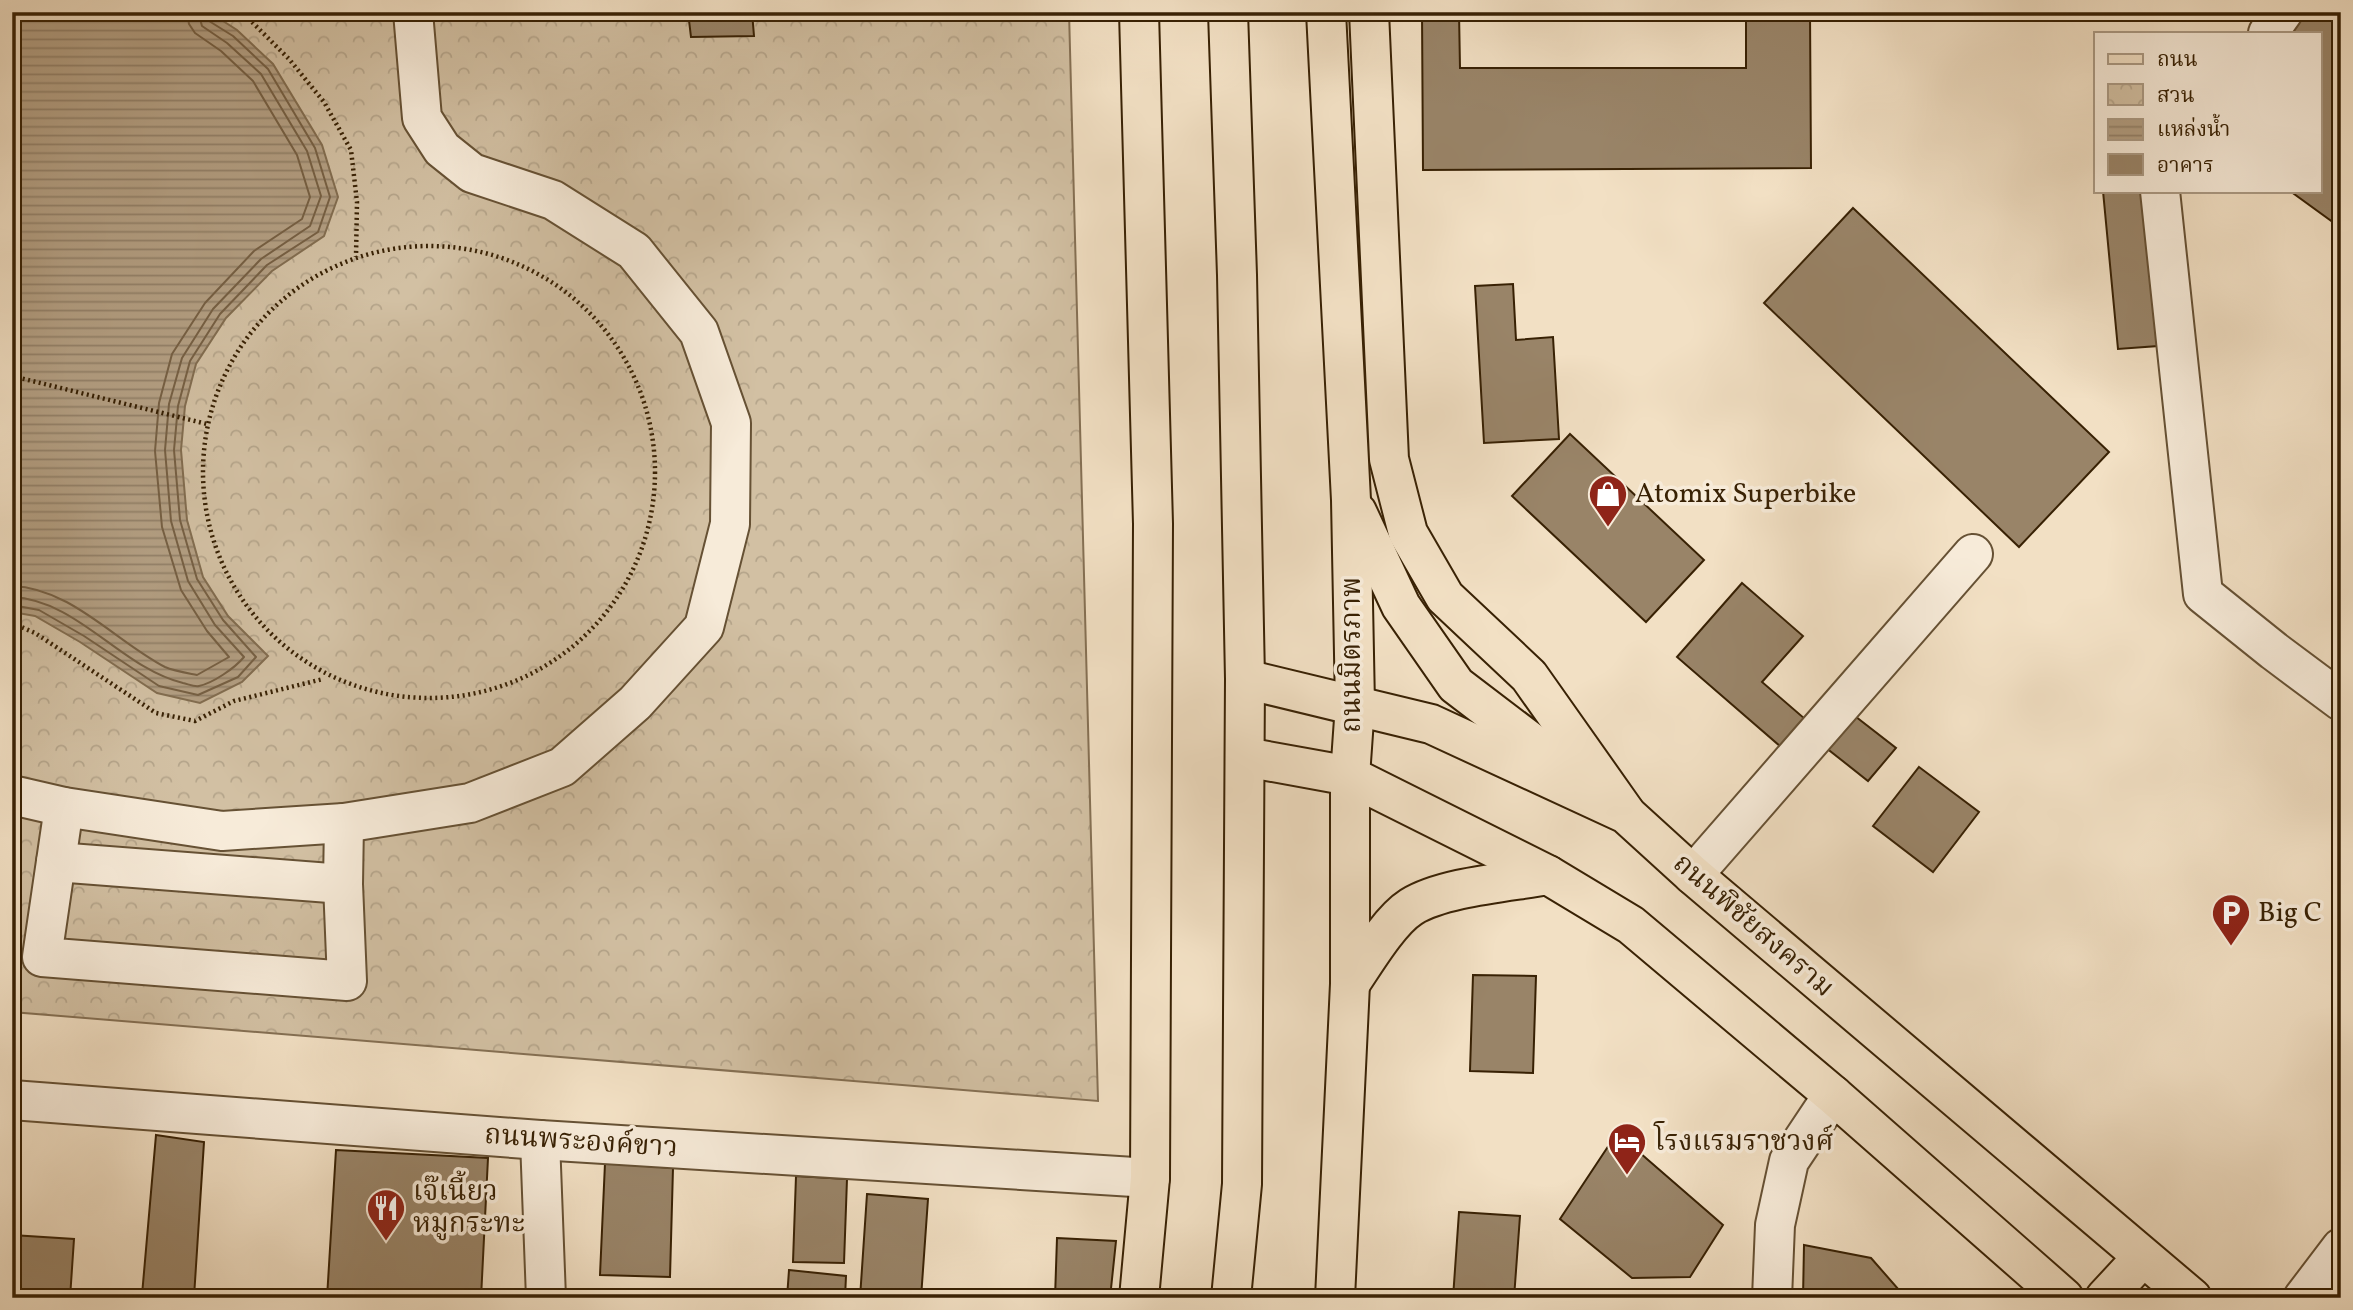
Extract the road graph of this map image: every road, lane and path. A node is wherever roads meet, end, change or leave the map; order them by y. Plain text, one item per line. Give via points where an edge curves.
1 (239, 12) edge
2 (413, 12) edge
3 (1139, 12) edge
4 (1228, 12) edge
5 (1369, 12) edge
6 (2283, 12) edge
7 (1327, 14) edge
8 (2269, 32) edge
9 (2160, 192) edge
10 (356, 257) junction
11 (12, 376) edge
12 (207, 424) junction
13 (1351, 500) junction
14 (1973, 554) dead end
15 (12, 623) edge
16 (324, 679) junction
17 (1245, 679) junction
18 (2341, 701) edge
19 (1355, 705) junction
20 (1245, 757) junction
21 (1350, 776) junction
22 (12, 795) edge
23 (64, 807) junction
24 (1626, 814) junction
25 (344, 823) junction
26 (56, 862) junction
27 (1548, 875) junction
28 (1693, 875) junction
29 (344, 884) junction
30 (1350, 984) junction
31 (1832, 1095) junction
32 (12, 1100) edge
33 (540, 1140) junction
34 (1150, 1178) junction
35 (2341, 1248) edge
36 (2142, 1258) junction
37 (547, 1298) edge
38 (1139, 1298) edge
39 (1231, 1298) edge
40 (1335, 1298) edge
41 (1772, 1298) edge
42 (2064, 1298) edge
43 (2105, 1298) edge
44 (2192, 1298) edge
45 (2303, 1298) edge

1 - 10 path via 324,102 351,150 358,202
2 - 25 street via 422,118 442,149 472,173 554,200 634,251 699,332 731,423 730,524 704,627 635,703 562,767 470,803
3 - 34 main road via 1153,524
4 - 17 main road
5 - 24 main road via 1389,459 1408,533 1445,597 1529,676
6 - 8 street
7 - 13 main road, ถนนมิตรภาพ
9 - 18 street via 2203,594
10 - 12 path via 343,260 281,298 234,355
10 - 16 path via 415,243 488,250 555,281 608,331 645,398 656,474 643,548 607,615 551,666 481,694 405,699
11 - 12 path
12 - 16 path via 204,500 226,573 270,635
13 - 19 main road, ถนนมิตรภาพ
13 - 24 main road via 1401,606 1456,685
14 - 28 street
15 - 16 path via 35,633 156,713 195,721 234,701
17 - 19 main road, ถนนพิชัยสงคราม
17 - 20 main road
19 - 21 main road, ถนนมิตรภาพ
19 - 24 main road, ถนนพิชัยสงคราม via 1431,724
20 - 21 main road
20 - 39 main road via 1242,1184
21 - 27 main road
21 - 30 main road, ถนนมิตรภาพ
22 - 23 street
23 - 25 street via 222,831
23 - 26 street
24 - 28 main road, ถนนพิชัยสงคราม
25 - 29 street
26 - 29 street
26 - 29 street via 42,957 347,981
27 - 30 main road via 1440,894 1409,908
27 - 31 main road via 1630,925
28 - 36 main road, ถนนพิชัยสงคราม
30 - 40 main road, ถนนมิตรภาพ
31 - 41 street via 1789,1161 1775,1225
31 - 42 main road
32 - 33 street, ถนนพระองค์ขาว
33 - 34 street, ถนนพระองค์ขาว
33 - 37 street
34 - 38 main road
35 - 45 street
36 - 43 main road
36 - 44 main road, ถนนพิชัยสงคราม

